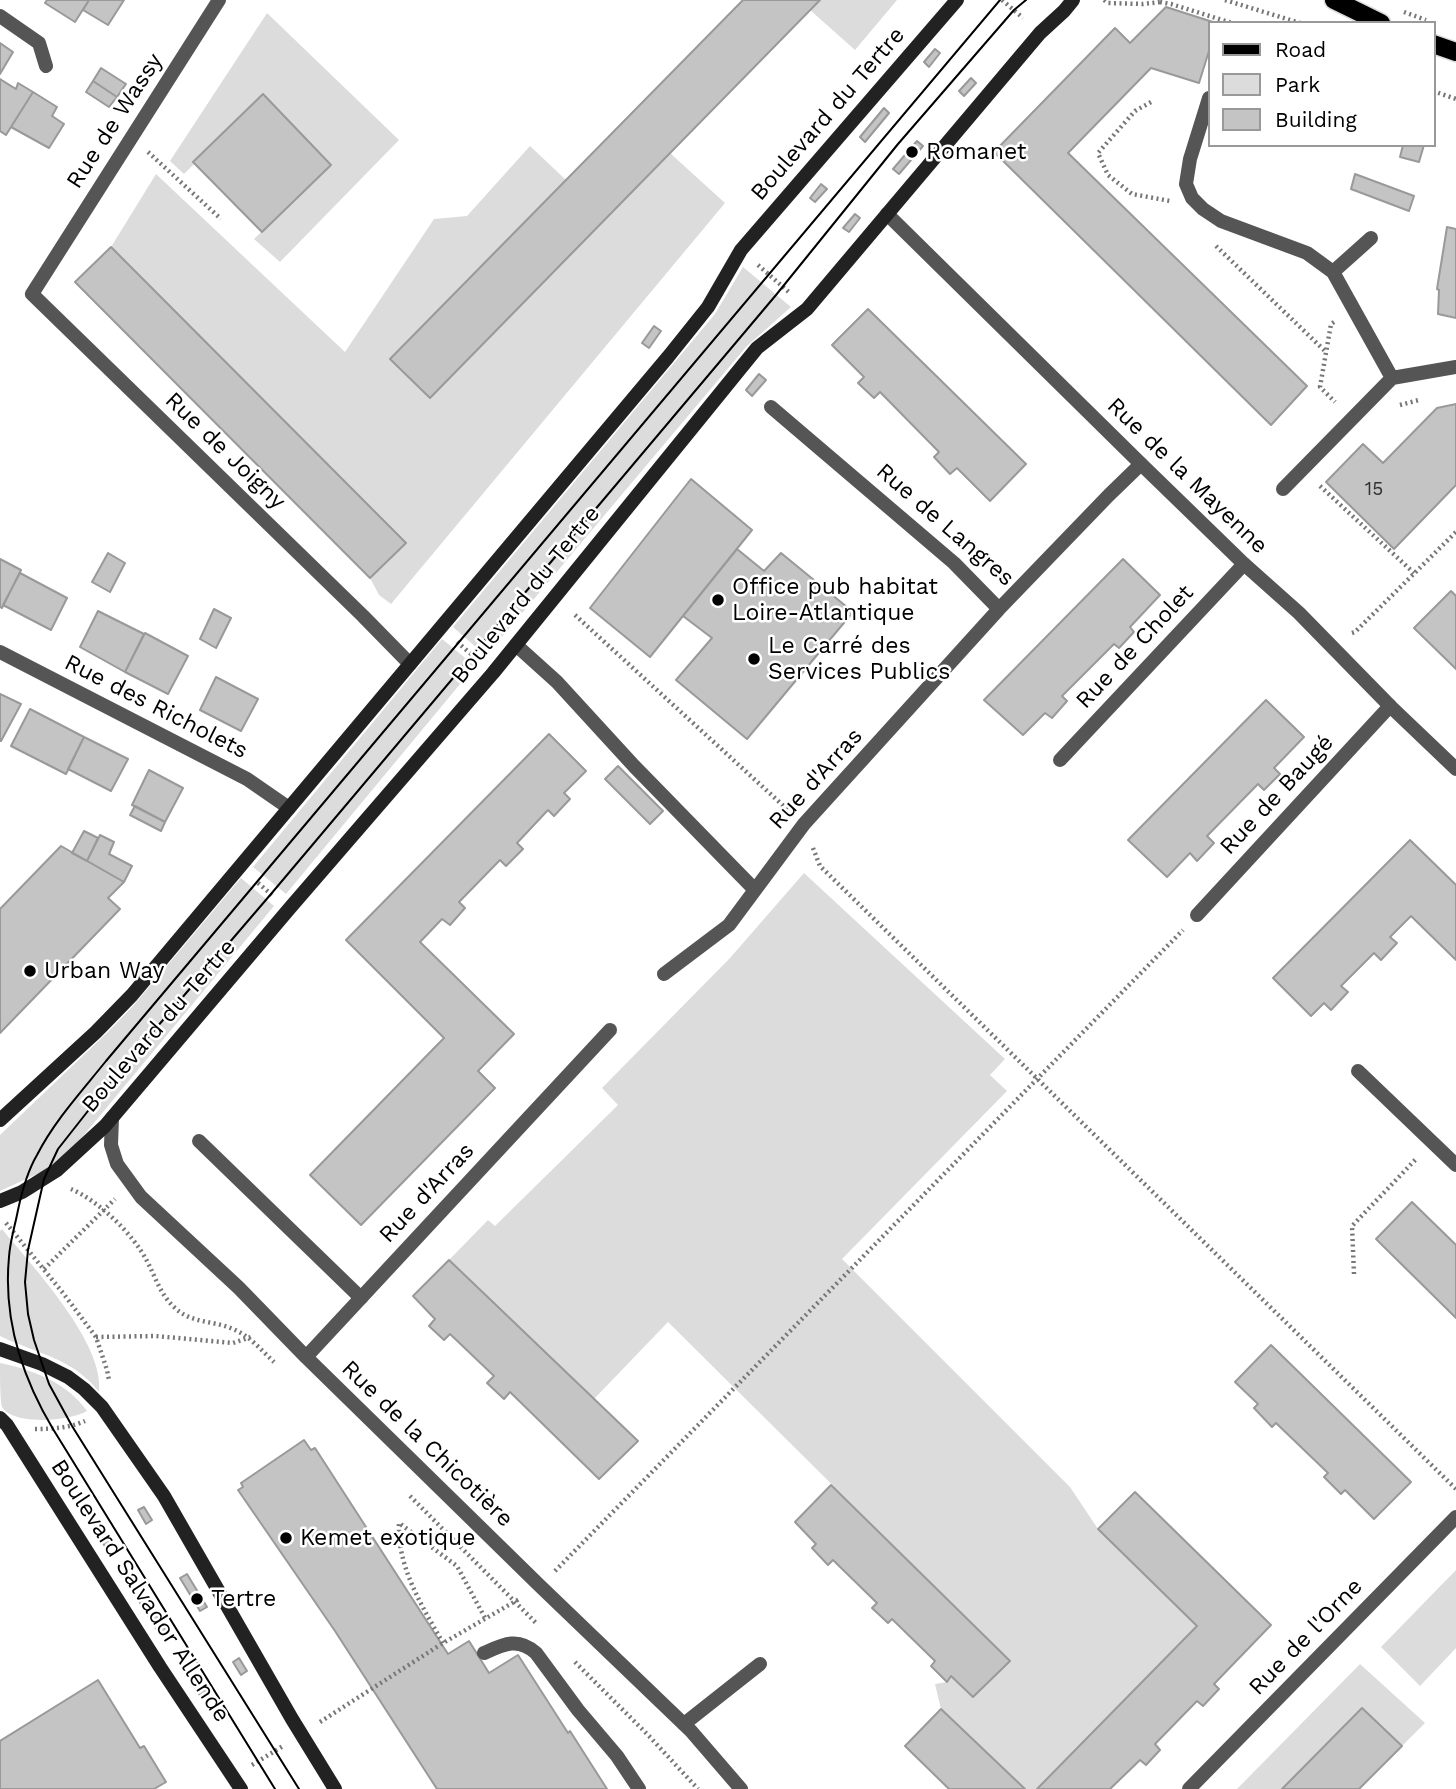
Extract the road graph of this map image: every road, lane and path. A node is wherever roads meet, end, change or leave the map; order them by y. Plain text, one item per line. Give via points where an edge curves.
1 (219, 0) edge
2 (957, 0) edge
3 (1073, 0) edge
4 (1104, 0) edge
5 (1225, 0) edge
6 (1334, 0) edge
7 (1161, 1) edge
8 (0, 16) edge
9 (1226, 21) edge
10 (1293, 21) edge
11 (1377, 21) edge
12 (1435, 45) edge
13 (1456, 52) edge
14 (46, 66) dead end
15 (1435, 92) edge
16 (1456, 99) edge
17 (1208, 100) edge
18 (132, 138) junction
19 (887, 214) junction
20 (221, 219) dead end
21 (1371, 239) dead end
22 (741, 250) junction
23 (49, 266) joint
24 (1333, 272) junction
25 (1353, 308) junction
26 (807, 309) junction
27 (1456, 367) edge
28 (1392, 378) junction
29 (771, 407) dead end
30 (1352, 418) junction
31 (1140, 464) junction
32 (1318, 484) dead end
33 (1283, 489) dead end
34 (1456, 531) edge
35 (1244, 564) junction
36 (1414, 573) junction
37 (999, 609) junction
38 (575, 615) dead end
39 (440, 628) junction
40 (1327, 642) junction
41 (516, 645) junction
42 (0, 652) edge
43 (410, 664) junction
44 (493, 673) junction
45 (1390, 706) junction
46 (1060, 760) dead end
47 (1456, 769) edge
48 (289, 807) junction
49 (804, 824) junction
50 (239, 867) junction
51 (755, 890) junction
52 (289, 909) junction
53 (1197, 915) joint
54 (664, 974) dead end
55 (610, 1030) dead end
56 (1358, 1071) dead end
57 (1037, 1079) junction
58 (112, 1118) junction
59 (0, 1120) edge
60 (199, 1141) dead end
61 (1433, 1143) junction
62 (1456, 1165) edge
63 (50, 1175) junction
64 (131, 1184) junction
65 (0, 1201) edge
66 (105, 1209) junction
67 (3, 1219) dead end
68 (44, 1269) junction
69 (1354, 1274) dead end
70 (360, 1298) junction
71 (269, 1319) junction
72 (96, 1338) junction
73 (250, 1338) junction
74 (0, 1349) edge
75 (306, 1357) junction
76 (275, 1363) dead end
77 (102, 1407) junction
78 (3, 1422) edge
79 (1456, 1489) edge
80 (409, 1495) dead end
81 (1456, 1517) edge
82 (540, 1586) junction
83 (516, 1601) junction
84 (485, 1618) junction
85 (542, 1630) dead end
86 (443, 1643) junction
87 (484, 1653) dead end
88 (572, 1659) dead end
89 (760, 1664) dead end
90 (684, 1724) junction
91 (301, 1734) junction
92 (233, 1776) junction
93 (241, 1789) edge
94 (335, 1789) edge
95 (639, 1789) edge
96 (698, 1789) edge
97 (741, 1789) edge
98 (1189, 1789) edge

1 - 18 street, Rue de Wassy
2 - 22 main road, Boulevard du Tertre
3 - 19 main road, Boulevard du Tertre
4 - 7 path
5 - 10 path
6 - 11 main road
7 - 9 path
8 - 14 street via 39,43
12 - 13 main road
15 - 16 path
17 - 24 street via 1190,159 1186,184 1192,198 1221,221 1307,253
18 - 20 path
18 - 23 street, Rue de Wassy
19 - 26 main road, Boulevard du Tertre
19 - 31 street, Rue de la Mayenne
21 - 24 street
22 - 26 path
22 - 39 main road, Boulevard du Tertre via 708,307
23 - 43 street, Rue de Joigny via 32,295
24 - 25 street
25 - 28 street
25 - 30 path via 1331,324 1320,387
26 - 41 main road, Boulevard du Tertre via 757,348
27 - 28 street
28 - 30 street
29 - 37 street, Rue de Langres via 944,554
30 - 33 street
31 - 35 street, Rue de la Mayenne
31 - 37 street, Rue de Langres
32 - 36 path
34 - 36 path
35 - 40 street, Rue de la Mayenne
35 - 46 street, Rue de Cholet
36 - 40 path via 1355,632
37 - 49 street, Rue d'Arras
38 - 49 path
39 - 43 main road, Boulevard du Tertre
39 - 44 path
40 - 45 street, Rue de la Mayenne
41 - 44 main road, Boulevard du Tertre
41 - 51 street via 557,682
42 - 48 street, Rue des Richolets via 247,779
43 - 48 main road, Boulevard du Tertre
44 - 52 main road, Boulevard du Tertre
45 - 47 street, Rue de la Mayenne
45 - 53 street, Rue de Baugé
48 - 50 main road, Boulevard du Tertre
49 - 51 street, Rue d'Arras
49 - 57 path via 820,866
50 - 52 path
50 - 59 main road, Boulevard du Tertre via 132,995
51 - 54 street, Rue d'Arras via 729,925
52 - 58 main road, Boulevard du Tertre
53 - 57 path
55 - 70 street, Rue d'Arras
56 - 61 street
57 - 79 path
57 - 82 path
58 - 63 main road, Boulevard du Tertre
58 - 64 street, Rue de la Chicotière via 111,1145
60 - 70 street
61 - 62 street
61 - 69 path via 1352,1226
63 - 65 main road, Boulevard du Tertre
63 - 66 path
64 - 66 path
64 - 71 street, Rue de la Chicotière
66 - 68 path
66 - 73 path via 140,1250 175,1309 188,1318 231,1328
67 - 68 path
68 - 72 path
70 - 75 street, Rue d'Arras
71 - 73 path
71 - 75 street, Rue de la Chicotière
72 - 73 path via 155,1336 233,1343
72 - 77 path via 110,1385
73 - 76 path
74 - 77 main road via 68,1377
75 - 82 street, Rue de la Chicotière
77 - 78 path via 86,1421 53,1429
77 - 91 main road via 164,1496
78 - 92 main road, Boulevard Salvador Allende
80 - 83 path
81 - 98 street, Rue de l'Orne
82 - 83 path
82 - 90 street, Rue de la Chicotière
83 - 84 path
83 - 85 path
84 - 86 path
84 - 86 path via 457,1566 399,1523 398,1540 410,1584
86 - 91 path
87 - 95 street via 516,1643 536,1653
88 - 96 path
89 - 90 street
90 - 97 street, Rue de la Chicotière
91 - 92 path
91 - 94 main road
92 - 93 main road, Boulevard Salvador Allende

